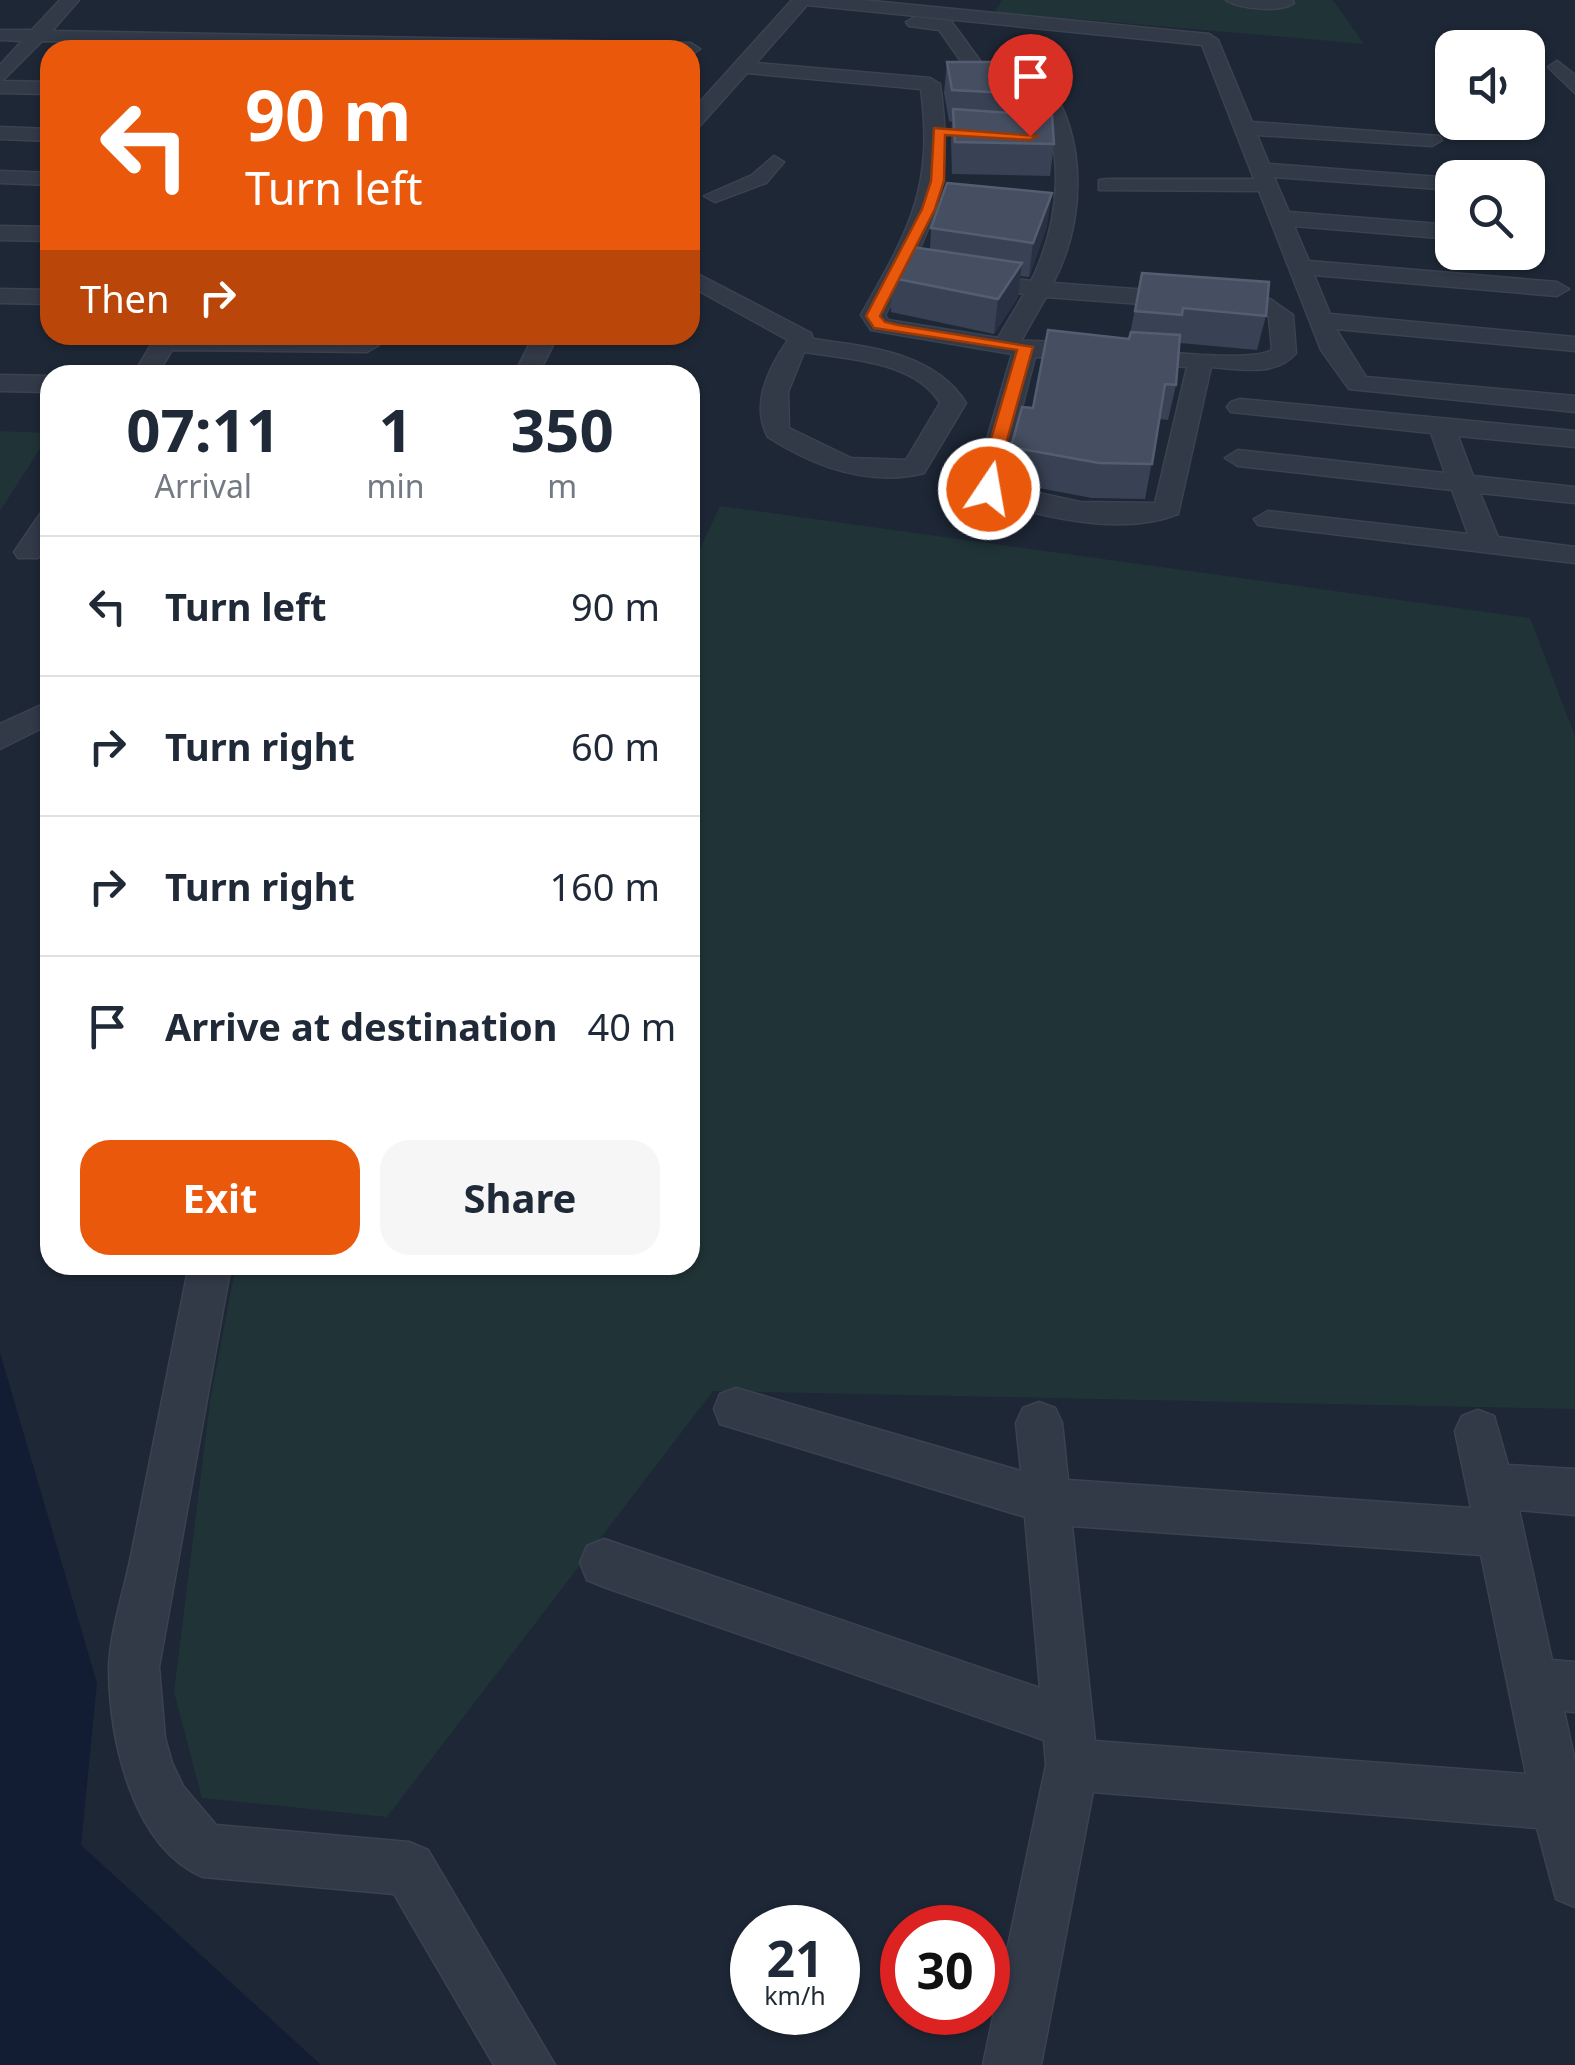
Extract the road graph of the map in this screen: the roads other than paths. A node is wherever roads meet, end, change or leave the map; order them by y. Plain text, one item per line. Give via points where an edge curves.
1 (70, 0) edge
2 (1235, 0) edge
3 (802, 3) edge
4 (1286, 3) dead end
5 (0, 36) edge
6 (36, 36) junction
7 (158, 40) edge
8 (1556, 66) dead end
9 (740, 67) junction
10 (0, 76) edge
11 (957, 82) junction
12 (0, 87) edge
13 (1575, 87) edge
14 (40, 88) edge
15 (700, 114) edge
16 (1246, 128) junction
17 (0, 134) edge
18 (40, 135) edge
19 (1432, 140) dead end
20 (774, 162) dead end
21 (0, 177) edge
22 (1266, 177) junction
23 (40, 179) edge
24 (1435, 183) edge
25 (1107, 186) dead end
26 (700, 194) edge
27 (715, 196) junction
28 (700, 207) edge
29 (1282, 218) junction
30 (1435, 231) edge
31 (0, 233) edge
32 (40, 234) edge
33 (1300, 267) junction
34 (951, 276) edge
35 (700, 282) edge
36 (1557, 289) dead end
37 (1039, 290) junction
38 (0, 296) edge
39 (1124, 296) junction
40 (40, 298) edge
41 (1321, 320) junction
42 (797, 344) junction
43 (1575, 344) edge
44 (338, 345) edge
45 (367, 346) dead end
46 (1016, 346) junction
47 (1109, 354) junction
48 (1201, 359) junction
49 (0, 383) edge
50 (40, 384) edge
51 (1575, 404) edge
52 (1240, 407) dead end
53 (1441, 426) junction
54 (1575, 439) edge
55 (1238, 458) dead end
56 (1462, 483) junction
57 (1575, 495) edge
58 (1268, 519) dead end
59 (40, 535) edge
60 (1486, 544) junction
61 (28, 552) dead end
62 (1575, 554) edge
63 (40, 717) edge
64 (0, 738) edge
65 (208, 1275) edge
66 (736, 1408) dead end
67 (1038, 1424) dead end
68 (1478, 1430) dead end
69 (1575, 1492) edge
70 (1046, 1500) junction
71 (1495, 1510) junction
72 (604, 1563) dead end
73 (1554, 1686) edge
74 (1070, 1744) junction
75 (1558, 1803) junction
76 (1575, 1880) edge
77 (526, 2065) edge
78 (1012, 2065) edge

1 - 6 street
2 - 4 street
3 - 9 street
3 - 11 street via 945,25
3 - 16 street via 1209,40
5 - 6 street
6 - 7 street
6 - 10 street
8 - 13 street
9 - 11 street
9 - 15 street
11 - 37 street via 1040,85 1052,138 1060,250
11 - 46 street via 939,206 908,270 873,316 879,325
12 - 14 street
16 - 19 street
16 - 22 street
17 - 18 street
20 - 27 street via 759,179
21 - 23 street
22 - 24 street
22 - 25 street
22 - 29 street
26 - 27 street
27 - 28 street
29 - 30 street
29 - 33 street
31 - 32 street
33 - 36 street
33 - 41 street
34 - 37 street
35 - 42 street via 802,338
37 - 39 street
37 - 46 street
38 - 40 street
39 - 47 street
39 - 48 street via 1262,305 1280,312 1284,353 1278,360
41 - 43 street
41 - 51 street via 1341,365 1358,384
42 - 42 street via 775,381 778,431 843,464 887,472 915,467 953,404 942,382 868,357
44 - 45 street
46 - 47 street
46 - 48 street via 989,489 1138,516 1168,508
47 - 48 street
49 - 50 street
52 - 53 street
53 - 54 street
53 - 56 street
55 - 56 street
56 - 57 street
56 - 60 street
58 - 60 street
59 - 61 street
60 - 62 street
63 - 64 street
65 - 77 street via 134,1666 139,1738 150,1772 165,1804 203,1850 409,1869
66 - 70 street
67 - 70 street
68 - 71 street
69 - 71 street
70 - 71 street
70 - 74 street
71 - 73 street
72 - 74 street
73 - 75 street
74 - 75 street
74 - 78 street
75 - 76 street

